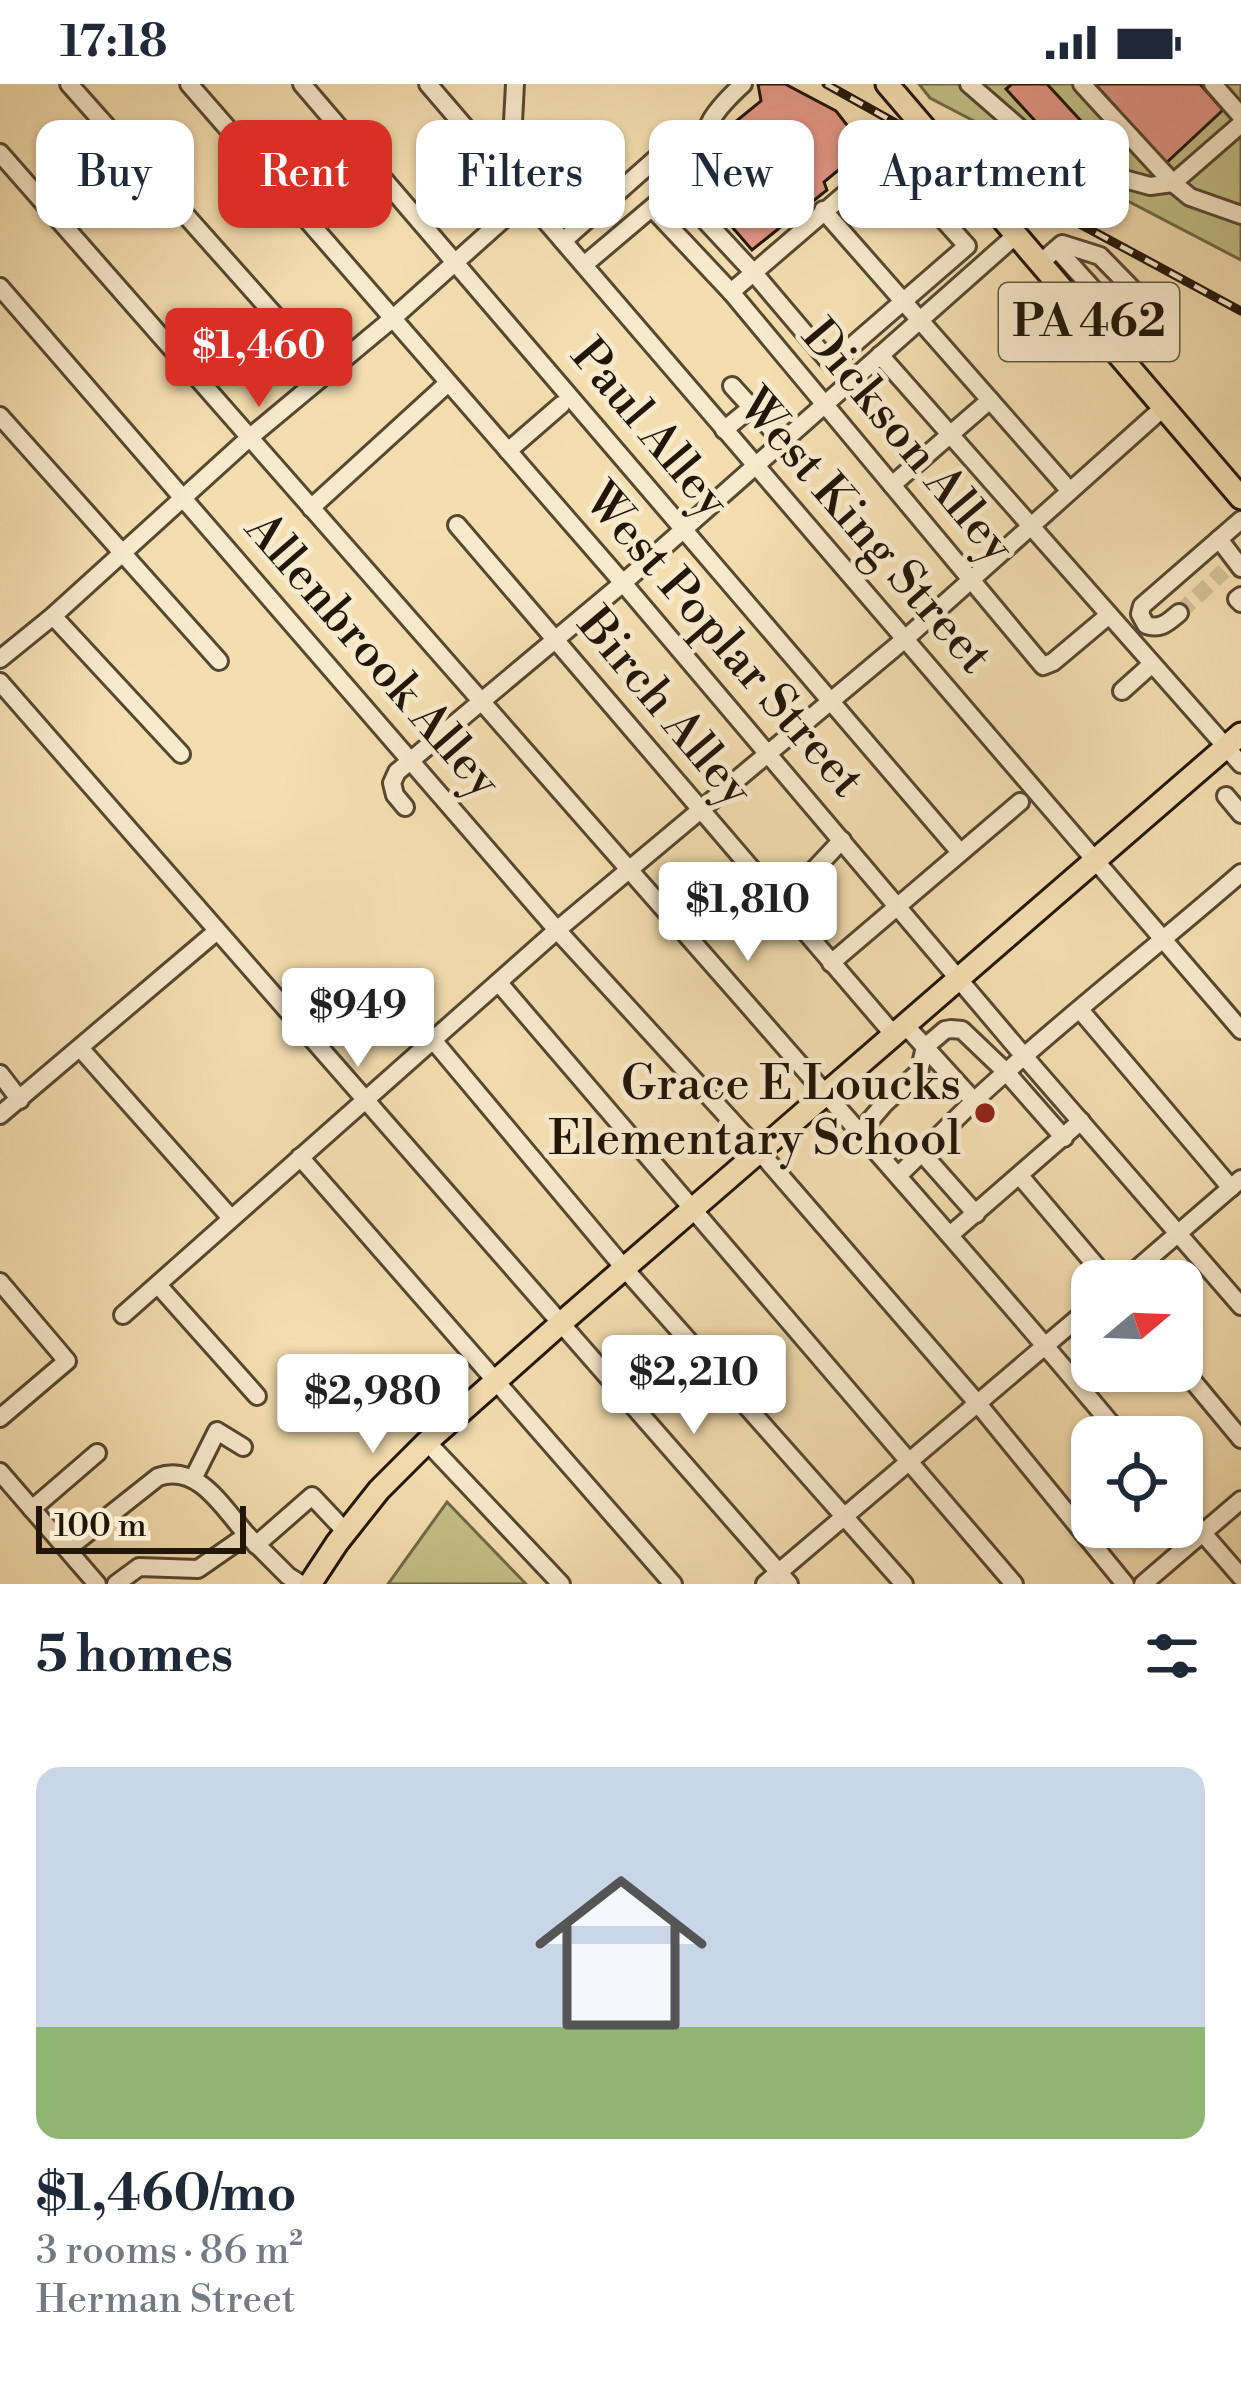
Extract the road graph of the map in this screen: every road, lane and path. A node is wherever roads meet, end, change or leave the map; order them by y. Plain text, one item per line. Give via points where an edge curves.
1 (69, 84) edge
2 (189, 84) edge
3 (302, 84) edge
4 (428, 84) edge
5 (515, 84) edge
6 (743, 84) edge
7 (887, 84) edge
8 (1082, 84) edge
9 (1213, 84) edge
10 (978, 86) edge
11 (459, 120) edge
12 (513, 120) edge
13 (711, 120) edge
14 (917, 120) edge
15 (1241, 120) edge
16 (0, 153) edge
17 (649, 164) edge
18 (1173, 183) junction
19 (838, 198) edge
20 (823, 210) junction
21 (649, 211) edge
22 (1241, 215) edge
23 (494, 228) edge
24 (552, 228) edge
25 (671, 228) edge
26 (712, 228) edge
27 (952, 228) edge
28 (1008, 228) edge
29 (1015, 236) junction
30 (563, 241) junction
31 (1048, 256) junction
32 (456, 262) junction
33 (584, 265) junction
34 (753, 272) junction
35 (0, 287) edge
36 (731, 292) junction
37 (904, 301) junction
38 (392, 319) junction
39 (920, 320) junction
40 (1128, 328) junction
41 (1108, 344) junction
42 (880, 355) junction
43 (326, 374) junction
44 (448, 383) junction
45 (733, 386) dead end
46 (990, 400) junction
47 (825, 404) junction
48 (561, 405) dead end
49 (752, 407) junction
50 (1163, 407) junction
51 (0, 416) edge
52 (724, 430) junction
53 (952, 436) junction
54 (249, 438) junction
55 (782, 441) junction
56 (508, 451) junction
57 (754, 466) junction
58 (892, 484) junction
59 (1070, 491) junction
60 (181, 499) junction
61 (1241, 499) edge
62 (311, 508) junction
63 (1241, 520) edge
64 (457, 526) dead end
65 (1030, 526) junction
66 (683, 531) junction
67 (1219, 539) junction
68 (120, 553) junction
69 (1236, 564) edge
70 (971, 579) junction
71 (623, 583) junction
72 (1179, 613) dead end
73 (1108, 615) junction
74 (52, 616) junction
75 (905, 638) junction
76 (554, 639) junction
77 (0, 659) edge
78 (219, 661) dead end
79 (1152, 664) junction
80 (0, 682) edge
81 (1122, 691) dead end
82 (482, 700) junction
83 (831, 702) junction
84 (1233, 740) edge
85 (181, 754) dead end
86 (769, 754) junction
87 (412, 759) junction
88 (1241, 764) edge
89 (1226, 796) dead end
90 (1020, 802) dead end
91 (405, 806) dead end
92 (700, 810) junction
93 (1241, 814) edge
94 (842, 840) junction
95 (959, 851) junction
96 (1095, 859) junction
97 (630, 868) junction
98 (1241, 873) edge
99 (778, 903) junction
100 (897, 905) junction
101 (557, 930) junction
102 (217, 931) junction
103 (1163, 941) junction
104 (831, 963) junction
105 (959, 978) junction
106 (499, 983) junction
107 (1081, 1010) junction
108 (900, 1030) junction
109 (1241, 1030) edge
110 (433, 1040) junction
111 (925, 1047) junction
112 (80, 1048) junction
113 (1023, 1055) junction
114 (1006, 1072) junction
115 (0, 1074) edge
116 (827, 1094) junction
117 (365, 1098) junction
118 (20, 1100) junction
119 (974, 1101) junction
120 (0, 1114) edge
121 (1081, 1120) junction
122 (860, 1132) junction
123 (1064, 1138) junction
124 (759, 1151) junction
125 (922, 1153) junction
126 (300, 1157) junction
127 (898, 1176) junction
128 (1019, 1176) junction
129 (1236, 1183) edge
130 (692, 1209) junction
131 (976, 1214) junction
132 (230, 1217) junction
133 (1180, 1232) junction
134 (950, 1235) junction
135 (1091, 1260) edge
136 (1148, 1260) edge
137 (624, 1268) junction
138 (0, 1282) edge
139 (158, 1285) junction
140 (1241, 1306) edge
141 (123, 1315) dead end
142 (1071, 1323) edge
143 (560, 1324) junction
144 (1045, 1344) junction
145 (496, 1380) junction
146 (1202, 1392) edge
147 (257, 1396) dead end
148 (979, 1405) junction
149 (1105, 1416) edge
150 (0, 1418) edge
151 (1241, 1439) edge
152 (427, 1442) junction
153 (243, 1447) dead end
154 (97, 1453) dead end
155 (909, 1462) junction
156 (0, 1472) edge
157 (193, 1479) junction
158 (1241, 1499) edge
159 (32, 1508) junction
160 (844, 1515) junction
161 (1203, 1530) edge
162 (346, 1532) junction
163 (1203, 1534) edge
164 (251, 1540) junction
165 (1183, 1548) edge
166 (67, 1549) junction
167 (203, 1576) edge
168 (1241, 1576) edge
169 (778, 1580) edge
170 (125, 1581) edge
171 (97, 1584) edge
172 (306, 1584) edge
173 (561, 1584) edge
174 (673, 1584) edge
175 (904, 1584) edge
176 (1014, 1584) edge
177 (1125, 1584) edge
178 (1143, 1584) edge

1 - 43 street
2 - 38 street, West Poplar Street
3 - 32 street, Paul Alley
4 - 11 street, West King Street
5 - 12 street
6 - 13 street
7 - 14 main road, PA 462
8 - 18 street
9 - 15 street
10 - 18 street via 1069,164 1150,186
15 - 18 street
16 - 54 street
17 - 30 street
18 - 22 street
19 - 20 street
20 - 34 street
20 - 37 street
21 - 33 street
23 - 32 street
24 - 30 street, West King Street
25 - 36 street, Dickson Alley
26 - 34 street
27 - 37 street via 968,246
28 - 29 main road, PA 462
29 - 31 main road, PA 462
29 - 39 street
30 - 33 street, West King Street
31 - 40 street
31 - 40 street via 1062,244 1100,256 1142,299 1144,315
31 - 41 main road, PA 462
32 - 38 street
32 - 66 street, Paul Alley
33 - 52 street, West King Street
34 - 36 street
34 - 37 street via 831,364
35 - 60 street, Allenbrook Alley
36 - 47 street, Dickson Alley
37 - 39 street
38 - 43 street
38 - 44 street, West Poplar Street
39 - 42 street
39 - 46 street
40 - 41 street
41 - 50 main road, PA 462
42 - 47 street
42 - 53 street
43 - 54 street
44 - 56 street, West Poplar Street
44 - 62 street
45 - 49 street
46 - 53 street
46 - 59 street
47 - 55 street
47 - 58 street, Dickson Alley
48 - 56 street
49 - 52 street
49 - 55 street
50 - 59 street
50 - 61 main road, PA 462
51 - 68 street
52 - 57 street, West King Street
53 - 58 street
53 - 65 street
54 - 60 street
54 - 62 street
55 - 57 street
56 - 71 street, West Poplar Street
57 - 66 street
57 - 75 street, West King Street
58 - 70 street, Dickson Alley
59 - 65 street
60 - 68 street
60 - 87 street, Allenbrook Alley
62 - 82 street
63 - 67 street
64 - 76 street, Birch Alley
65 - 70 street
65 - 73 street
66 - 71 street
66 - 83 street, Paul Alley
67 - 69 street
67 - 72 street via 1140,614 1154,627
68 - 74 street
68 - 78 street
70 - 73 street, Dickson Alley via 1043,666
70 - 75 street
71 - 76 street
71 - 86 street, West Poplar Street
73 - 79 street
74 - 77 street
74 - 85 street
75 - 83 street
75 - 96 street, West King Street
76 - 82 street
76 - 92 street, Birch Alley
79 - 81 street
79 - 84 street
80 - 102 street
82 - 87 street
82 - 97 street
83 - 86 street
83 - 95 street, Paul Alley
84 - 88 street
84 - 96 main road
86 - 92 street
86 - 94 street, West Poplar Street
87 - 91 street via 392,783
87 - 101 street, Allenbrook Alley
89 - 93 street
90 - 95 street
92 - 97 street
92 - 99 street, Birch Alley
94 - 99 street
94 - 100 street, West Poplar Street
95 - 100 street
96 - 103 street, West King Street
96 - 105 main road
97 - 101 street
97 - 116 street
98 - 103 street
99 - 104 street, Birch Alley
100 - 104 street
100 - 105 street, West Poplar Street
101 - 106 street
101 - 124 street, Allenbrook Alley
102 - 112 street
102 - 117 street
103 - 107 street
103 - 109 street, West King Street
104 - 108 street, Birch Alley
105 - 108 main road
105 - 113 street, West Poplar Street
106 - 110 street
106 - 130 street
107 - 113 street
107 - 129 street
108 - 111 street, Birch Alley
108 - 116 main road
110 - 117 street
110 - 137 street
111 - 114 street via 945,1030 962,1030
111 - 119 street, Birch Alley
111 - 122 street via 919,1072
112 - 118 street
112 - 132 street
113 - 114 street
113 - 121 street, West Poplar Street
114 - 119 street
114 - 123 street
115 - 118 street
116 - 122 street
116 - 124 main road
117 - 126 street
117 - 143 street
118 - 120 street
119 - 125 street
121 - 123 street
121 - 133 street, West Poplar Street
122 - 127 street
123 - 128 street
124 - 130 main road
124 - 148 street, Allenbrook Alley
125 - 127 street
125 - 131 street
126 - 132 street
126 - 145 street
127 - 134 street
128 - 131 street
128 - 135 street
129 - 133 street
130 - 137 main road
130 - 155 street
131 - 134 street
132 - 139 street
133 - 136 street
133 - 140 street, West Poplar Street
134 - 144 street
137 - 143 main road
137 - 160 street
138 - 150 street via 67,1361
139 - 141 street
139 - 147 street
142 - 144 street
143 - 145 main road
143 - 169 street
144 - 148 street
144 - 149 street
145 - 152 main road
145 - 174 street
146 - 151 street
148 - 155 street
148 - 177 street, Allenbrook Alley
152 - 162 main road
152 - 173 street
153 - 157 street via 217,1431
154 - 159 street
155 - 160 street
155 - 176 street
156 - 159 street
157 - 164 street
157 - 166 street via 158,1477
158 - 161 street
159 - 166 street
160 - 169 street
160 - 175 street
162 - 164 street via 312,1496
162 - 172 main road
163 - 168 street
164 - 167 street
164 - 172 street
165 - 178 street
166 - 171 street
167 - 170 street via 139,1568

